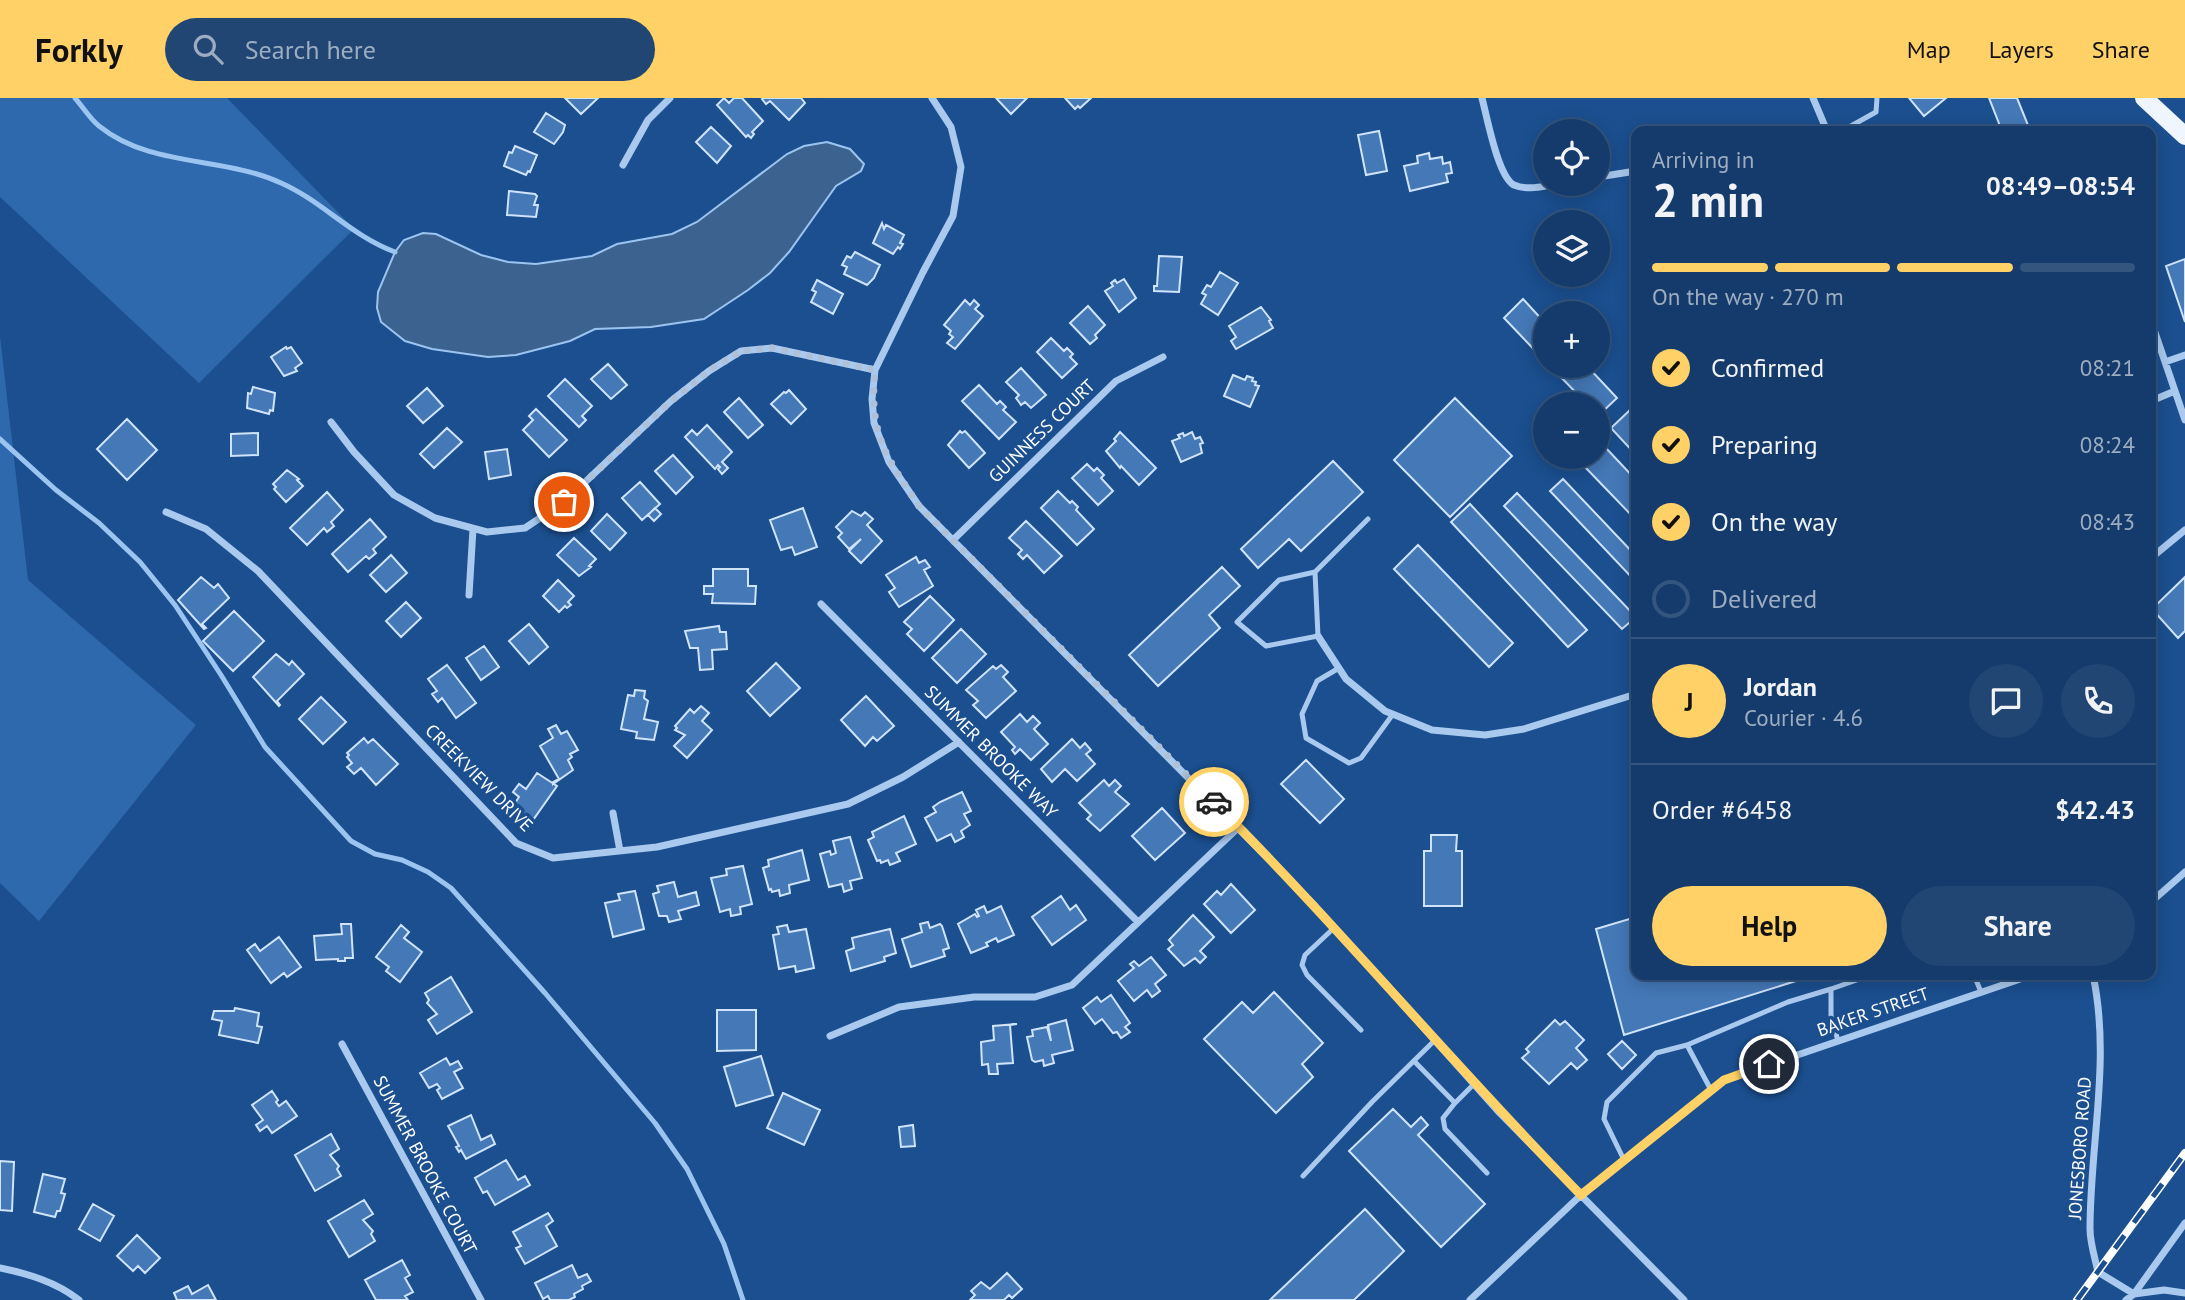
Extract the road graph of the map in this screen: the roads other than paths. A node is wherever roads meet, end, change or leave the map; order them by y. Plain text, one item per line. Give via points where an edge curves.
1 (670, 98) edge
2 (932, 98) edge
3 (1482, 98) edge
4 (1813, 98) edge
5 (1877, 98) edge
6 (2144, 98) edge
7 (1825, 126) edge
8 (1851, 126) edge
9 (2185, 136) edge
10 (623, 164) dead end
11 (1631, 172) edge
12 (1610, 175) edge
13 (1533, 188) edge
14 (2156, 336) edge
15 (2185, 355) edge
16 (1163, 357) dead end
17 (2165, 362) junction
18 (875, 370) junction
19 (2175, 391) junction
20 (2156, 399) edge
21 (2185, 420) edge
22 (331, 422) dead end
23 (166, 512) dead end
24 (1368, 519) dead end
25 (473, 528) junction
26 (2185, 530) edge
27 (953, 540) junction
28 (2156, 554) edge
29 (1315, 572) junction
30 (469, 595) dead end
31 (821, 604) dead end
32 (1318, 636) junction
33 (1339, 668) junction
34 (1631, 696) edge
35 (1393, 714) junction
36 (959, 742) junction
37 (613, 813) dead end
38 (1239, 827) junction
39 (620, 851) junction
40 (2185, 872) edge
41 (2156, 898) edge
42 (1138, 922) junction
43 (1335, 927) junction
44 (1857, 980) edge
45 (1976, 980) edge
46 (2017, 980) edge
47 (2094, 980) edge
48 (1831, 989) junction
49 (1981, 992) junction
50 (1361, 1030) dead end
51 (830, 1036) dead end
52 (1436, 1040) junction
53 (1838, 1041) junction
54 (342, 1044) dead end
55 (1688, 1045) junction
56 (1414, 1061) junction
57 (1474, 1084) junction
58 (1711, 1090) junction
59 (1454, 1103) junction
60 (1624, 1160) junction
61 (1487, 1173) dead end
62 (1303, 1175) dead end
63 (1581, 1195) junction
64 (2185, 1223) edge
65 (0, 1268) edge
66 (2185, 1293) edge
67 (2134, 1294) junction
68 (79, 1300) edge
69 (481, 1300) edge
70 (1470, 1300) edge
71 (1684, 1300) edge
72 (2126, 1300) edge

1 - 10 street via 648,120
2 - 18 street via 951,127 961,167 953,216
3 - 13 street via 1503,173 1512,184
4 - 7 street
5 - 8 lane via 1876,112
6 - 9 main road
11 - 12 street
14 - 17 street
15 - 17 street
16 - 27 street, GUINNESS COURT via 1116,381
17 - 19 street
18 - 25 street via 772,348 741,351 671,401 564,502 525,528 487,532
18 - 27 street via 874,423 889,462 919,506
19 - 20 street
19 - 21 street
22 - 25 street via 394,495 435,518
23 - 39 street, CREEKVIEW DRIVE via 206,529 258,571 516,843 552,858
24 - 29 lane
25 - 30 street
26 - 28 street
27 - 38 street
29 - 32 lane
29 - 32 lane via 1279,580 1237,622 1266,646
31 - 36 street, SUMMER BROOKE WAY
32 - 33 street
33 - 35 street via 1346,679
33 - 35 lane via 1317,681 1302,714 1306,738 1349,763 1361,758
34 - 35 street via 1524,729 1485,736 1432,730
36 - 39 street, CREEKVIEW DRIVE via 904,777 848,804 657,847
36 - 42 street, SUMMER BROOKE WAY
37 - 39 street
38 - 42 street
38 - 43 street
40 - 41 street
42 - 51 street via 1072,985 1035,998 974,997 899,1007
43 - 50 lane via 1305,955 1302,965
43 - 52 street
44 - 48 lane
45 - 49 lane
46 - 49 street, BAKER STREET
47 - 67 street, JONESBORO ROAD via 2102,1052 2090,1231 2098,1272
48 - 53 lane
48 - 55 lane via 1788,1002
49 - 53 street, BAKER STREET
52 - 56 lane
52 - 57 street
53 - 58 street, BAKER STREET via 1724,1080
54 - 69 street, SUMMER BROOKE COURT
55 - 58 lane
55 - 60 lane via 1656,1053 1607,1102 1604,1119
56 - 59 lane
56 - 62 lane
57 - 59 lane
57 - 63 street
58 - 60 street, BAKER STREET
59 - 61 lane via 1443,1118 1445,1129
60 - 63 street, BAKER STREET
63 - 70 street, BAKER STREET
63 - 71 street
64 - 67 street
65 - 68 street via 32,1275 66,1289
66 - 67 street
67 - 72 street

